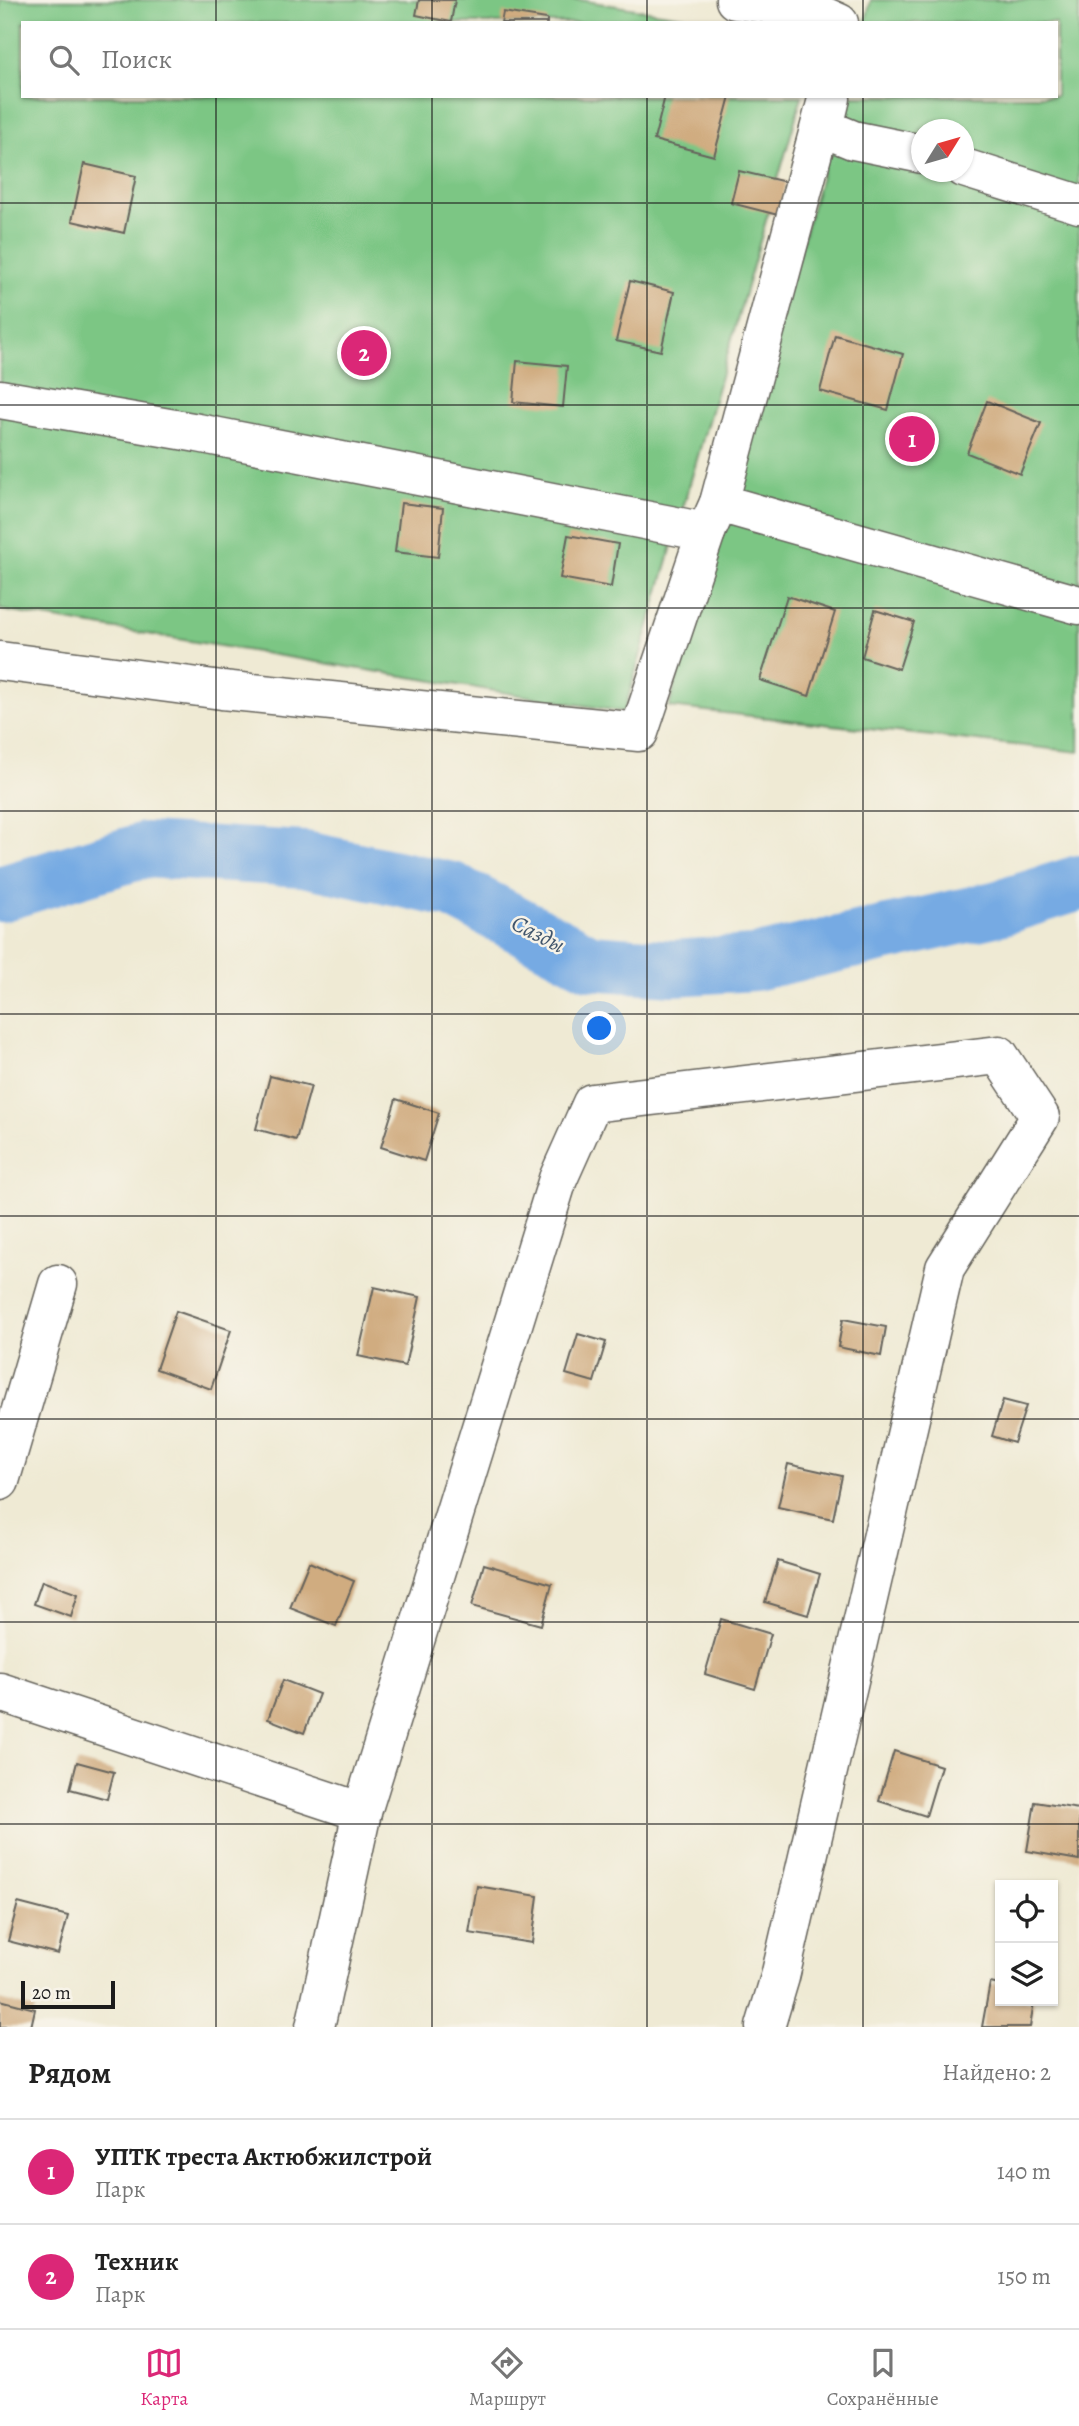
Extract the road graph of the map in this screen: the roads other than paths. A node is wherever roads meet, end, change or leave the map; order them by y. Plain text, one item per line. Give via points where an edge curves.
1 (735, 0) edge
2 (852, 0) edge
3 (835, 21) edge
4 (847, 21) edge
5 (828, 98) edge
6 (829, 98) edge
7 (911, 152) edge
8 (974, 171) edge
9 (1079, 204) edge
10 (0, 399) edge
11 (712, 518) junction
12 (1079, 604) edge
13 (0, 660) edge
14 (58, 1284) dead end
15 (0, 1481) edge
16 (0, 1692) edge
17 (362, 1812) junction
18 (315, 2027) edge
19 (765, 2027) edge

1 - 3 lane via 810,10
2 - 4 lane
5 - 11 lane
6 - 7 lane via 824,128 853,140
8 - 9 lane
10 - 11 lane
11 - 12 lane
11 - 13 lane via 639,732 222,690
14 - 15 lane
16 - 17 lane
17 - 18 lane
17 - 19 lane via 558,1179 592,1103 999,1055 1040,1117 945,1268

